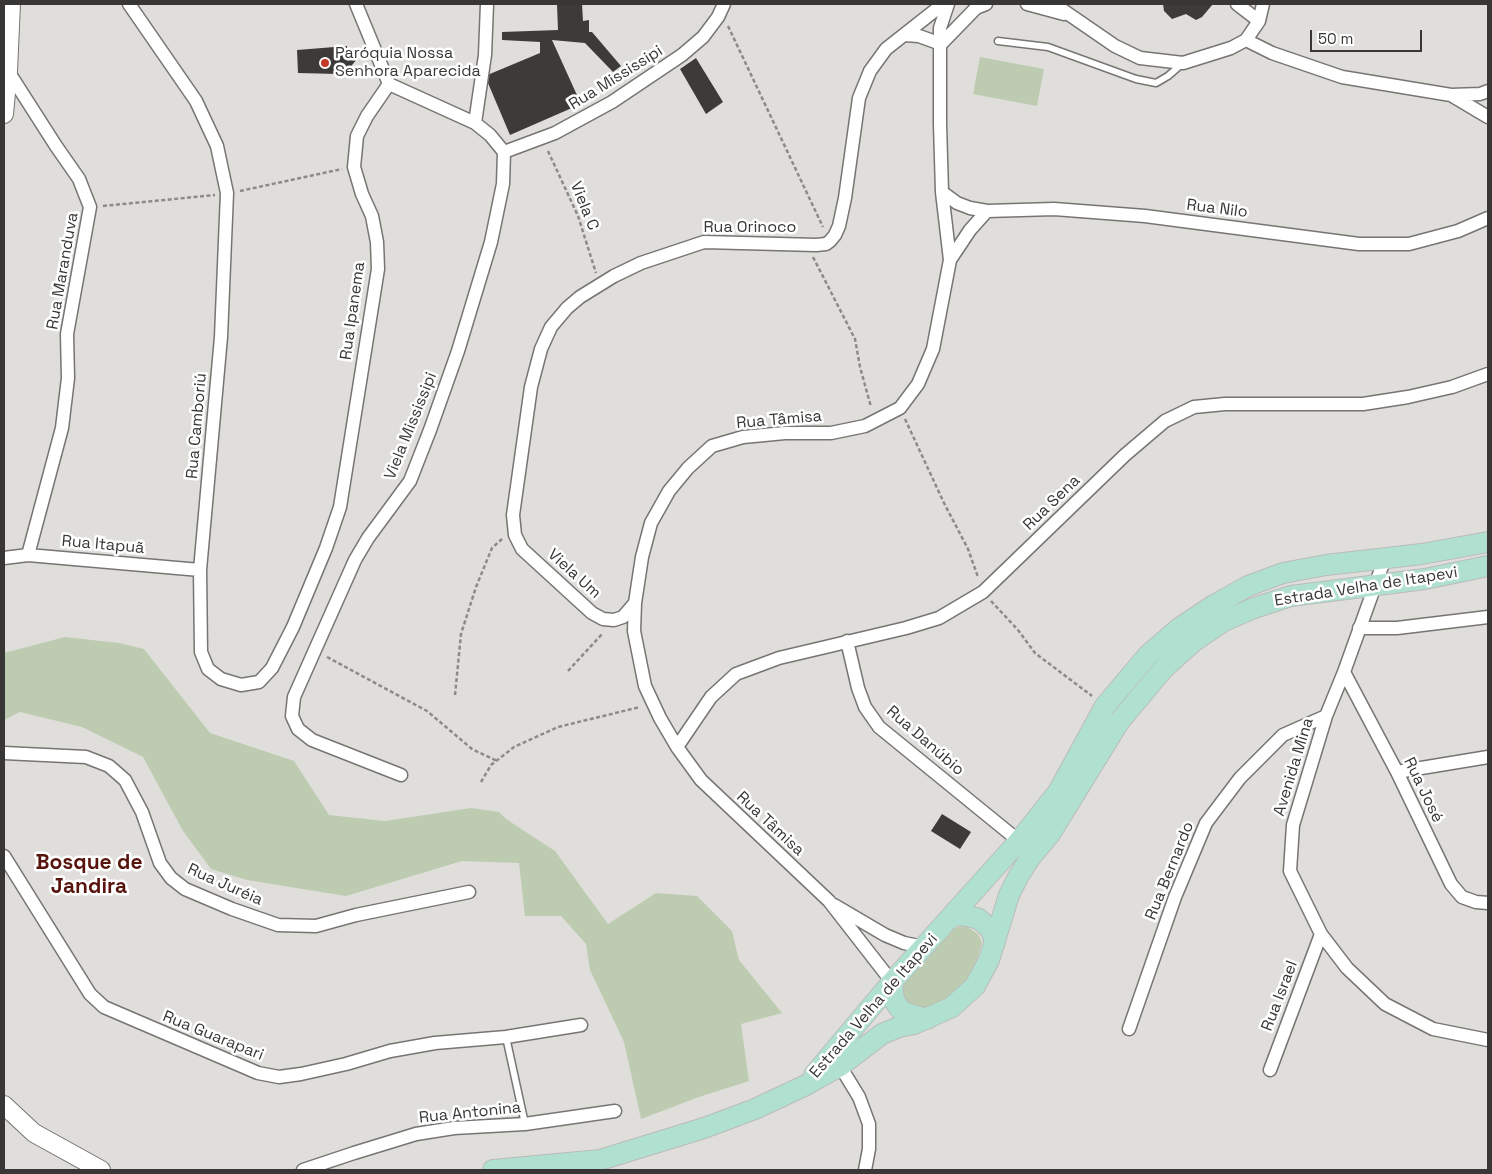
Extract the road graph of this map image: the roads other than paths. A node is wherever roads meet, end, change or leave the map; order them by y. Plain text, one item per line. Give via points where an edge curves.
1 (11, 4) edge
2 (129, 4) edge
3 (356, 4) edge
4 (487, 4) edge
5 (943, 4) edge
6 (948, 4) edge
7 (986, 4) edge
8 (1027, 4) edge
9 (1054, 4) edge
10 (1236, 4) edge
11 (1263, 4) edge
12 (722, 8) edge
13 (1071, 16) junction
14 (1259, 21) junction
15 (904, 35) junction
16 (1246, 40) junction
17 (998, 41) dead end
18 (940, 44) junction
19 (1183, 63) junction
20 (8, 71) junction
21 (389, 84) junction
22 (1488, 91) edge
23 (1451, 95) junction
24 (4, 114) edge
25 (1488, 117) edge
26 (475, 123) junction
27 (504, 152) junction
28 (942, 192) junction
29 (987, 211) junction
30 (1488, 218) edge
31 (950, 260) junction
32 (1488, 374) edge
33 (514, 522) joint
34 (1488, 542) edge
35 (326, 548) joint
36 (28, 555) junction
37 (4, 558) edge
38 (1385, 558) junction
39 (1488, 566) edge
40 (200, 570) junction
41 (1374, 585) junction
42 (635, 603) junction
43 (1488, 617) edge
44 (1359, 628) junction
45 (847, 641) junction
46 (1344, 672) junction
47 (1326, 716) junction
48 (677, 747) junction
49 (4, 753) edge
50 (1488, 757) edge
51 (1397, 772) junction
52 (401, 775) dead end
53 (1019, 841) junction
54 (4, 856) edge
55 (469, 892) dead end
56 (828, 901) junction
57 (1488, 903) edge
58 (952, 916) junction
59 (1321, 934) junction
60 (995, 942) junction
61 (924, 947) junction
62 (892, 982) junction
63 (927, 1019) junction
64 (581, 1025) dead end
65 (1129, 1029) dead end
66 (506, 1037) junction
67 (1488, 1040) edge
68 (840, 1066) junction
69 (1270, 1070) dead end
70 (806, 1085) junction
71 (4, 1104) edge
72 (615, 1111) dead end
73 (525, 1124) junction
74 (101, 1170) edge
75 (304, 1170) edge
76 (493, 1170) edge
77 (865, 1170) edge

1 - 20 street
2 - 40 street, Rua Camboriú via 196,101 217,146 226,193 221,337
3 - 21 street
4 - 26 street via 485,54
5 - 15 street
6 - 18 street, Rua Tâmisa via 940,28
7 - 18 street via 976,8
8 - 13 street
9 - 13 street
10 - 14 street
11 - 14 street
12 - 27 street, Rua Mississipi via 703,37 682,55 612,102 555,133
13 - 19 street via 1115,46 1140,58
14 - 16 street
15 - 18 street via 919,36
15 - 33 street, Rua Orinoco via 886,49 870,71 859,98 845,198 839,226 830,241 807,245 704,242 641,262 580,298 551,327 541,349 531,387
16 - 19 street
16 - 23 street via 1272,53 1342,77
17 - 19 lane via 1048,48 1156,83
18 - 28 street, Rua Tâmisa
20 - 24 street
20 - 36 street, Rua Maranduva via 79,179 90,208 66,334 68,378 62,428
21 - 26 street
21 - 35 street, Rua Ipanema via 357,136 354,167 372,216 378,269 340,507
22 - 23 street
23 - 25 street
26 - 27 street
27 - 52 street, Viela Mississipi via 503,184 490,242 458,351 430,430 410,481 355,560 294,697 292,716 298,729 312,740
28 - 29 street, Rua Nilo via 957,203
28 - 31 street, Rua Tâmisa
29 - 30 street, Rua Nilo via 1054,208 1144,216 1359,244 1409,244 1458,231
29 - 31 street
31 - 42 street, Rua Tâmisa via 933,349 918,384 900,408 865,426 831,433 743,437 712,446 669,491 652,523 642,557
32 - 45 street, Rua Sena via 1452,387 1363,404 1194,407 1165,421 1125,455 983,592 939,618
33 - 42 street, Viela Um via 515,535 522,549 592,613 614,620 623,616
34 - 38 main road, Estrada Velha de Itapevi
35 - 40 street, Rua Camboriú via 280,652 272,668 259,682 241,685 221,679 208,669 201,652
36 - 37 street, Rua Itapuã
36 - 40 street, Rua Itapuã
38 - 41 street, Avenida Mina
38 - 53 main road, Estrada Velha de Itapevi via 1284,573 1248,586 1178,629 1148,655 1105,706 1058,792
39 - 41 main road, Estrada Velha de Itapevi
41 - 44 street, Avenida Mina
41 - 60 main road, Estrada Velha de Itapevi via 1291,596 1254,608 1224,621 1193,642 1164,668 1119,722 1055,827 1018,877 1008,895
42 - 48 street, Rua Tâmisa via 634,631 645,686
43 - 44 street via 1397,628
44 - 46 street, Avenida Mina
45 - 48 street, Rua Sena via 778,658 736,674 711,697
45 - 53 street, Rua Danúbio via 862,701 879,727
46 - 47 street, Avenida Mina
46 - 51 street, Rua José
47 - 59 street, Avenida Mina via 1293,825 1290,871
47 - 65 street, Rua Bernardo via 1282,735 1240,778 1206,823 1174,897
48 - 56 street, Rua Tâmisa via 701,780
49 - 55 street, Rua Juréia via 86,757 109,766 125,780 142,812 160,863 171,878 185,889 278,925 316,926
50 - 51 street
51 - 57 street, Rua José via 1452,884 1462,897
53 - 58 main road, Estrada Velha de Itapevi
54 - 66 street, Rua Guarapari via 90,994 104,1007 258,1073 279,1077 301,1074 435,1043
56 - 61 street, Rua Tâmisa via 885,935
56 - 62 street, Rua Tâmisa
58 - 60 main road via 979,919 991,930
58 - 61 main road, Estrada Velha de Itapevi
59 - 67 street, Avenida Mina via 1347,968 1385,1004 1433,1030
59 - 69 street, Rua Israel
60 - 63 main road, Estrada Velha de Itapevi via 975,986 952,1007
61 - 62 main road, Estrada Velha de Itapevi
62 - 63 main road via 894,1000 899,1008
62 - 70 main road, Estrada Velha de Itapevi
63 - 68 main road, Estrada Velha de Itapevi via 882,1034
64 - 66 street, Rua Guarapari
66 - 73 lane
68 - 70 main road, Estrada Velha de Itapevi
68 - 77 street via 869,1124
70 - 76 main road via 704,1128 600,1160
71 - 74 street via 34,1133
72 - 73 street, Rua Antonina
73 - 75 street, Rua Antonina via 454,1128 416,1134

